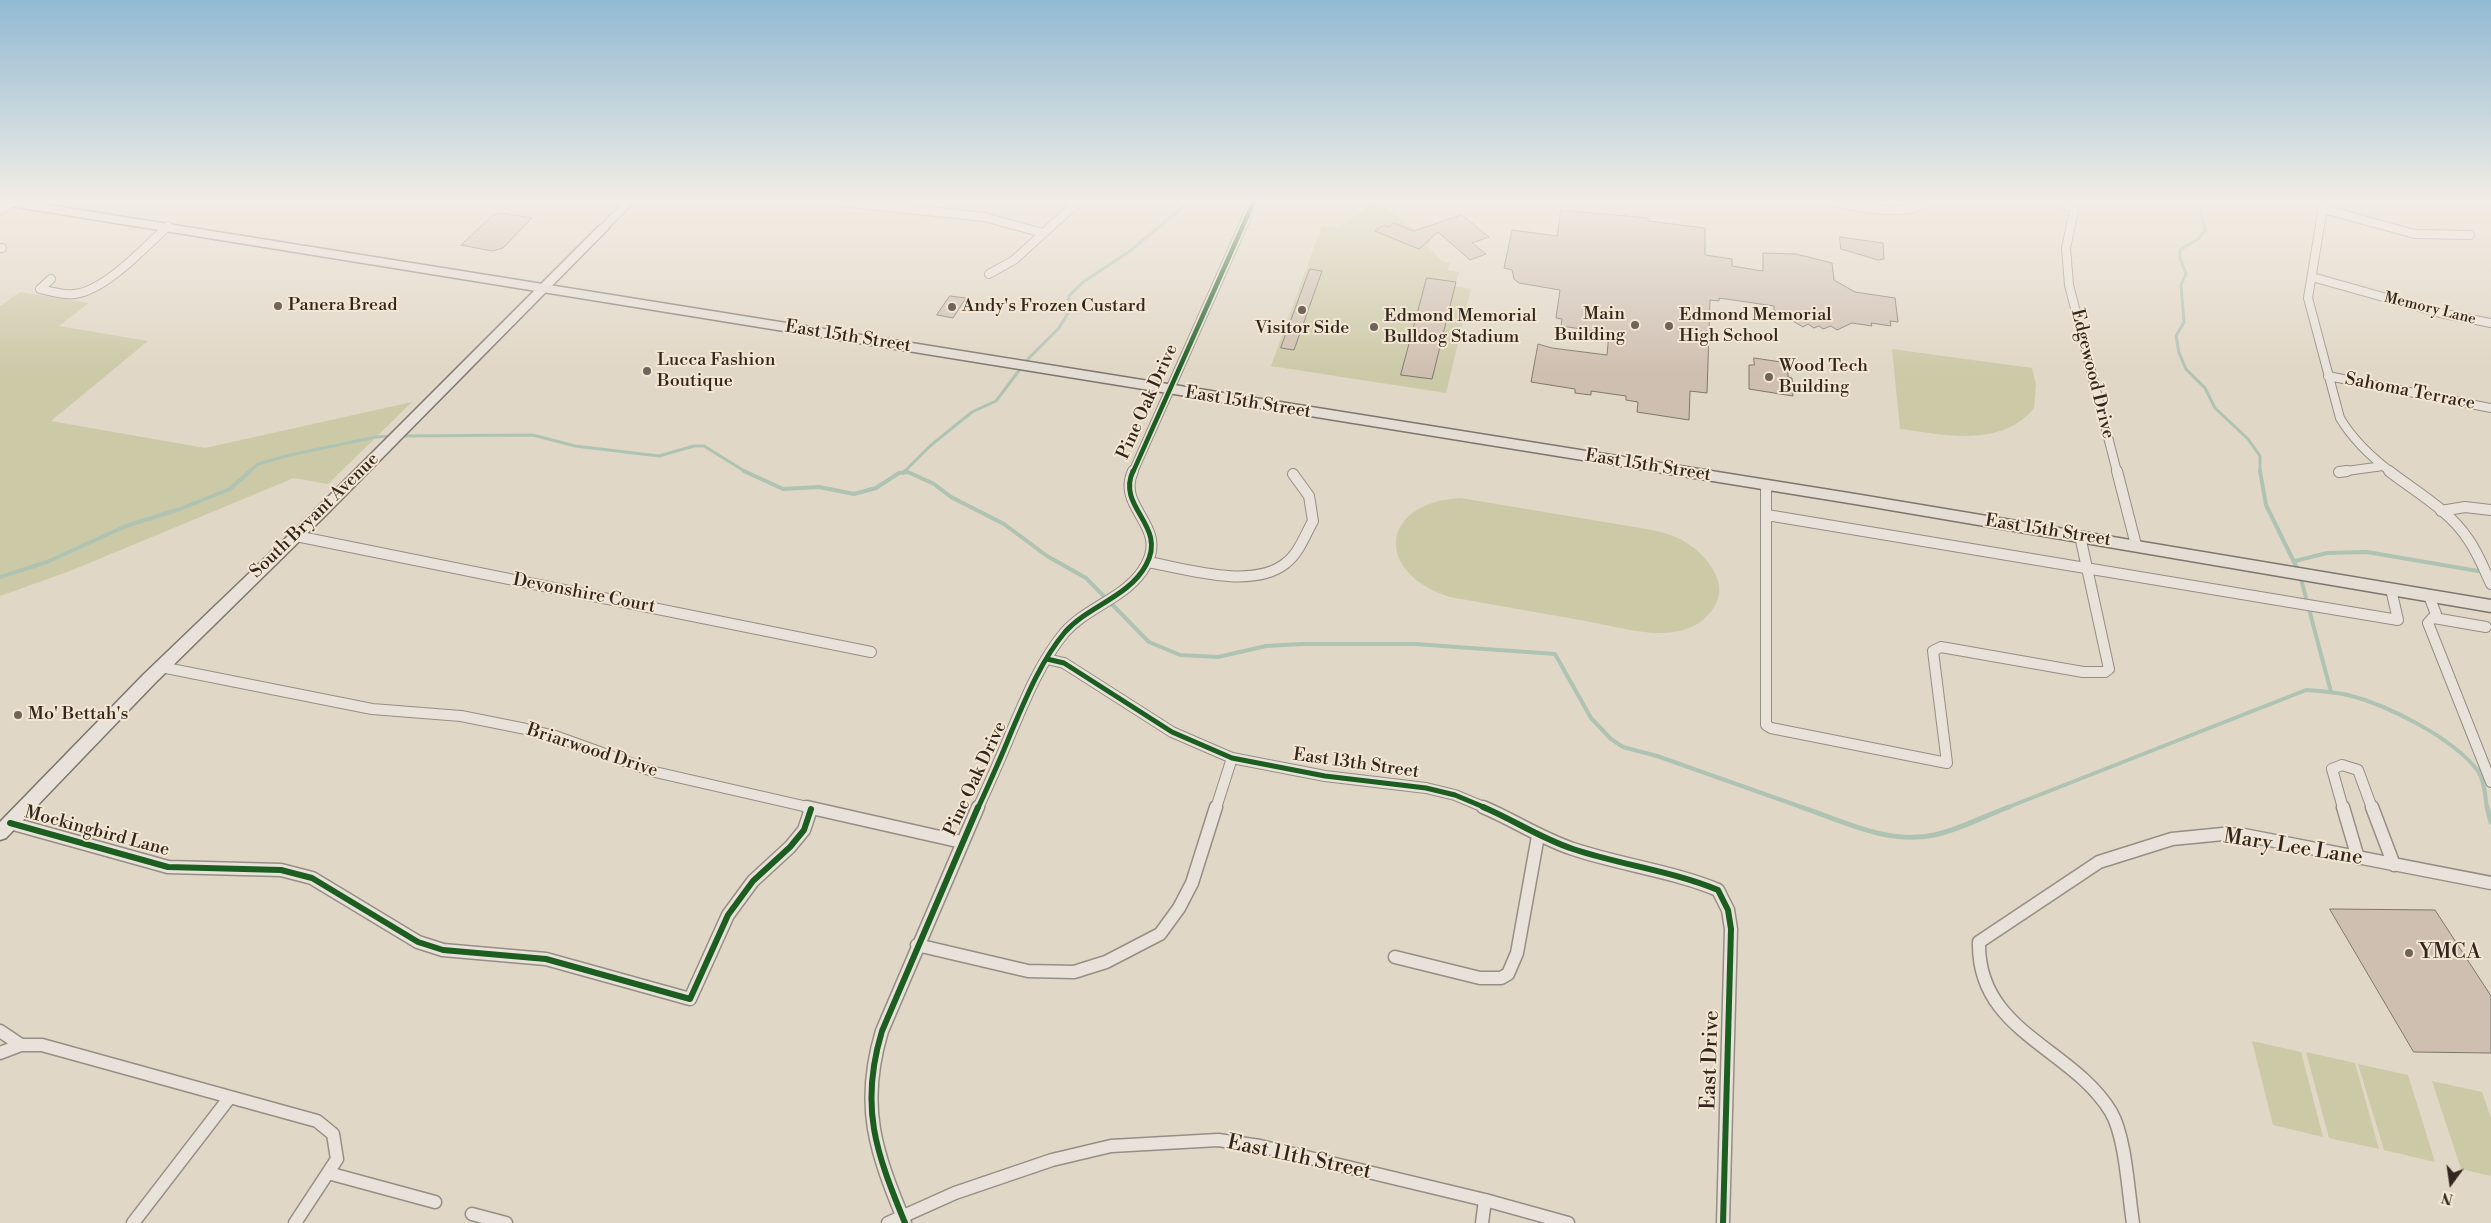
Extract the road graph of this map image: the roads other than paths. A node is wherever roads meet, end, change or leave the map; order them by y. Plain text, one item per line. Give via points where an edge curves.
1 (130, 258) edge
2 (363, 258) edge
3 (574, 258) edge
4 (1016, 258) edge
5 (1228, 258) edge
6 (2067, 258) edge
7 (2315, 258) edge
8 (989, 274) dead end
9 (2312, 277) junction
10 (51, 279) dead end
11 (545, 288) junction
12 (2491, 323) edge
13 (2328, 376) junction
14 (1169, 390) junction
15 (2491, 408) edge
16 (2383, 466) junction
17 (2339, 472) dead end
18 (1293, 474) dead end
19 (1766, 485) junction
20 (2491, 510) edge
21 (2442, 511) junction
22 (1767, 515) junction
23 (296, 536) junction
24 (2080, 536) junction
25 (2136, 545) junction
26 (1148, 562) junction
27 (2085, 567) junction
28 (2491, 584) edge
29 (2391, 589) junction
30 (2429, 596) junction
31 (2491, 606) edge
32 (2434, 618) junction
33 (2486, 627) dead end
34 (871, 652) dead end
35 (1048, 659) junction
36 (161, 667) junction
37 (1232, 758) junction
38 (2491, 782) edge
39 (811, 809) junction
40 (5, 828) edge
41 (1538, 836) junction
42 (962, 842) junction
43 (2358, 858) junction
44 (2394, 865) junction
45 (2491, 883) edge
46 (1723, 899) joint
47 (917, 945) junction
48 (1395, 957) dead end
49 (0, 1031) edge
50 (21, 1045) junction
51 (0, 1053) edge
52 (230, 1098) junction
53 (328, 1173) junction
54 (1485, 1200) junction
55 (435, 1202) dead end
56 (472, 1214) dead end
57 (904, 1221) edge
58 (133, 1223) edge
59 (295, 1223) edge
60 (506, 1223) edge
61 (888, 1223) edge
62 (1482, 1223) edge
63 (1568, 1223) edge
64 (1723, 1223) edge
65 (2133, 1223) edge

1 - 10 street via 105,279 74,294 40,289
2 - 11 main road, East 15th Street
3 - 11 main road, South Bryant Avenue
4 - 8 street
5 - 14 street, Pine Oak Drive
6 - 25 street, Edgewood Drive via 2069,285
7 - 9 street
9 - 12 street, Memory Lane via 2440,313
9 - 13 street via 2308,298 2310,312
11 - 14 main road, East 15th Street
11 - 23 main road, South Bryant Avenue
13 - 15 street, Sahoma Terrace
13 - 16 street via 2344,427
14 - 19 main road, East 15th Street
14 - 26 street, Pine Oak Drive via 1131,473 1128,488 1134,508 1148,524 1152,551
16 - 17 street
16 - 21 street
18 - 26 street via 1309,496 1313,522 1286,564 1258,576 1223,575
19 - 22 street
19 - 24 main road, East 15th Street
20 - 21 street via 2465,507
21 - 28 street via 2464,532
22 - 27 street
22 - 27 street via 1766,725 1948,763 1933,651 1941,647 2083,672 2105,672 2109,669
23 - 34 street, Devonshire Court
23 - 36 main road, South Bryant Avenue
24 - 25 main road, East 15th Street
24 - 27 street
25 - 29 main road, East 15th Street
26 - 35 street, Pine Oak Drive via 1122,591 1066,630
27 - 29 street via 2398,620
29 - 30 main road, East 15th Street
30 - 31 main road, East 15th Street
30 - 32 street via 2436,614
32 - 33 street
32 - 38 street via 2428,622
35 - 37 street, East 13th Street via 1064,663 1081,673 1172,732
35 - 42 street, Pine Oak Drive
36 - 39 street, Briarwood Drive via 372,709 461,716 526,729 555,736 655,772
36 - 40 main road, South Bryant Avenue
37 - 41 street, East 13th Street via 1325,776 1426,788 1456,795
37 - 47 street via 1192,883 1160,934 1106,962 1074,972 1028,971
39 - 40 street, Mockingbird Lane via 804,830 753,881 728,915 690,999 546,959 443,950 418,942 312,878 281,870 168,867
39 - 42 street, Briarwood Drive
41 - 46 street, East 13th Street via 1615,862 1699,882 1718,890
41 - 48 street via 1511,971 1501,978 1483,979
42 - 47 street, Pine Oak Drive
43 - 44 street, Mary Lee Lane
43 - 44 street via 2332,775 2336,765 2343,764 2358,770
43 - 65 street, Mary Lee Lane via 2244,835 2172,839 2099,862 1980,942 1978,964 2000,1008 2086,1084 2113,1116 2120,1130
44 - 45 street, Mary Lee Lane
46 - 64 street, East Drive via 1731,928
47 - 57 street, Pine Oak Drive via 882,1031 873,1063 870,1093 876,1133
49 - 50 street
50 - 51 street
50 - 52 street via 42,1045
52 - 53 street via 317,1121 333,1134 337,1159
52 - 58 street
53 - 55 street
53 - 59 street
54 - 57 street, East 11th Street via 1260,1146 1218,1140 1111,1146 1052,1160 955,1193
54 - 62 street
54 - 63 street, East 11th Street
56 - 60 street
57 - 61 street, East 11th Street

